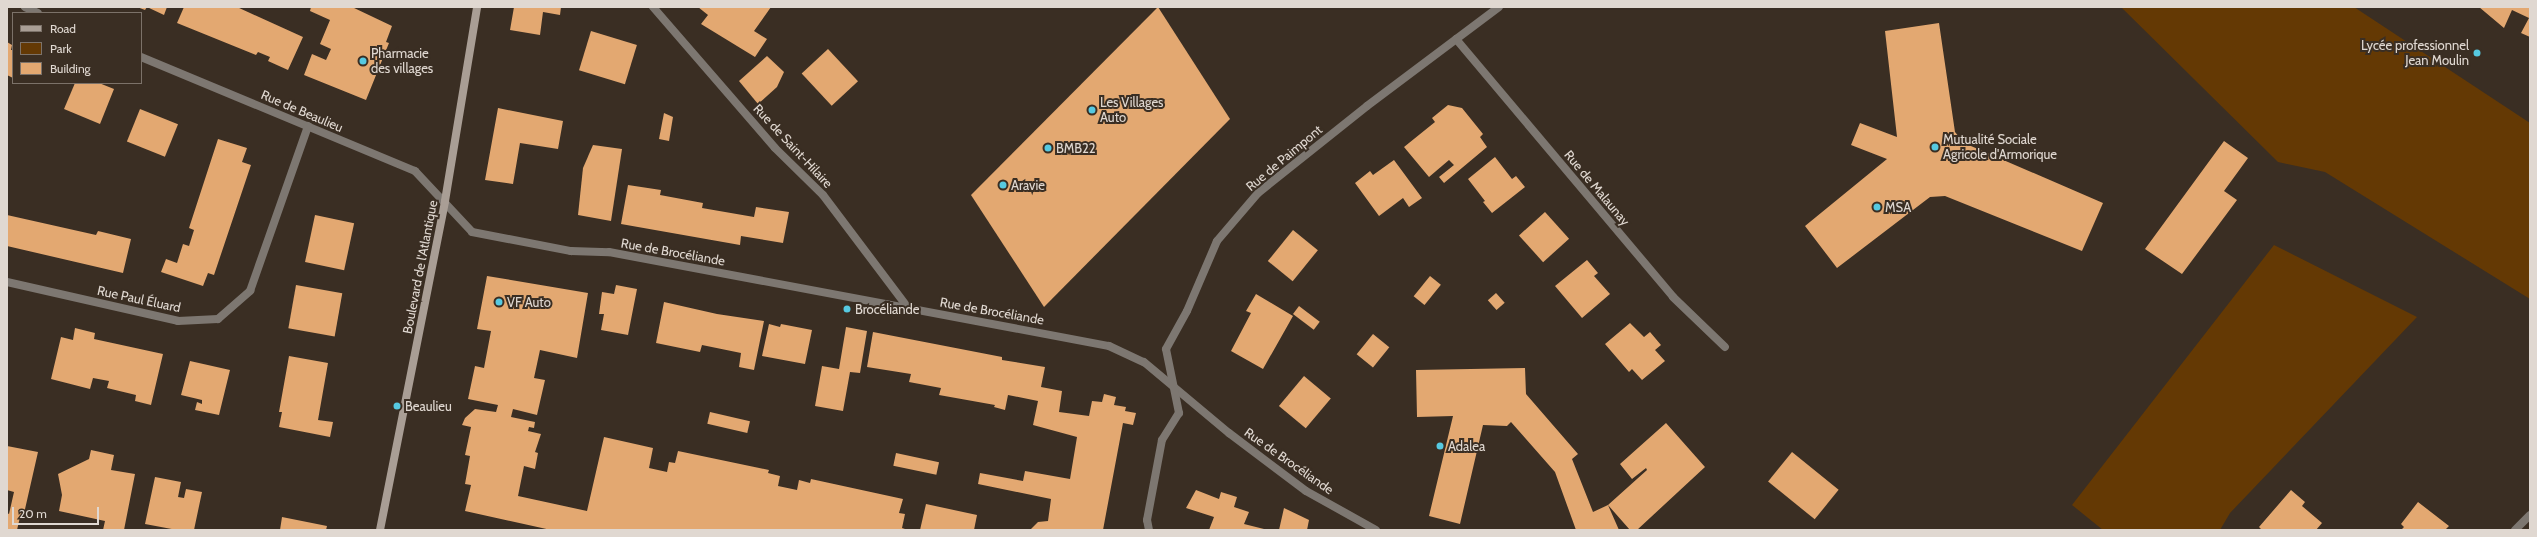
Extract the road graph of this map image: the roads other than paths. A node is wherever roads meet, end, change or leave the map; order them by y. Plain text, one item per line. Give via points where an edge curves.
1 (25, 7) edge
2 (477, 7) edge
3 (654, 7) edge
4 (1499, 7) edge
5 (36, 12) edge
6 (1456, 39) junction
7 (142, 56) edge
8 (308, 126) junction
9 (445, 201) junction
10 (7, 282) edge
11 (908, 308) junction
12 (1725, 347) dead end
13 (1174, 386) junction
14 (2530, 515) edge
15 (380, 530) edge
16 (1149, 530) edge
17 (1376, 530) edge
18 (2516, 530) edge

1 - 5 street
2 - 9 main road, Boulevard de l'Atlantique
3 - 11 street, Rue de Saint-Hilaire via 775,148 823,195
4 - 6 street, Rue de Paimpont
6 - 12 street, Rue de Malaunay via 1673,297
6 - 13 street, Rue de Paimpont via 1258,193 1217,241 1187,311 1166,349
7 - 8 street, Rue de Beaulieu
8 - 9 street, Rue de Beaulieu via 415,171
8 - 10 street, Rue Paul Éluard via 250,291 218,319 178,321
9 - 11 street, Rue de Brocéliande via 472,232 481,235 571,251 609,252
9 - 15 main road, Boulevard de l'Atlantique
11 - 13 street, Rue de Brocéliande via 1109,346 1144,362
13 - 16 street, Rue de Paimpont via 1179,413 1162,440 1147,520
13 - 17 street, Rue de Brocéliande via 1306,491
14 - 18 street

